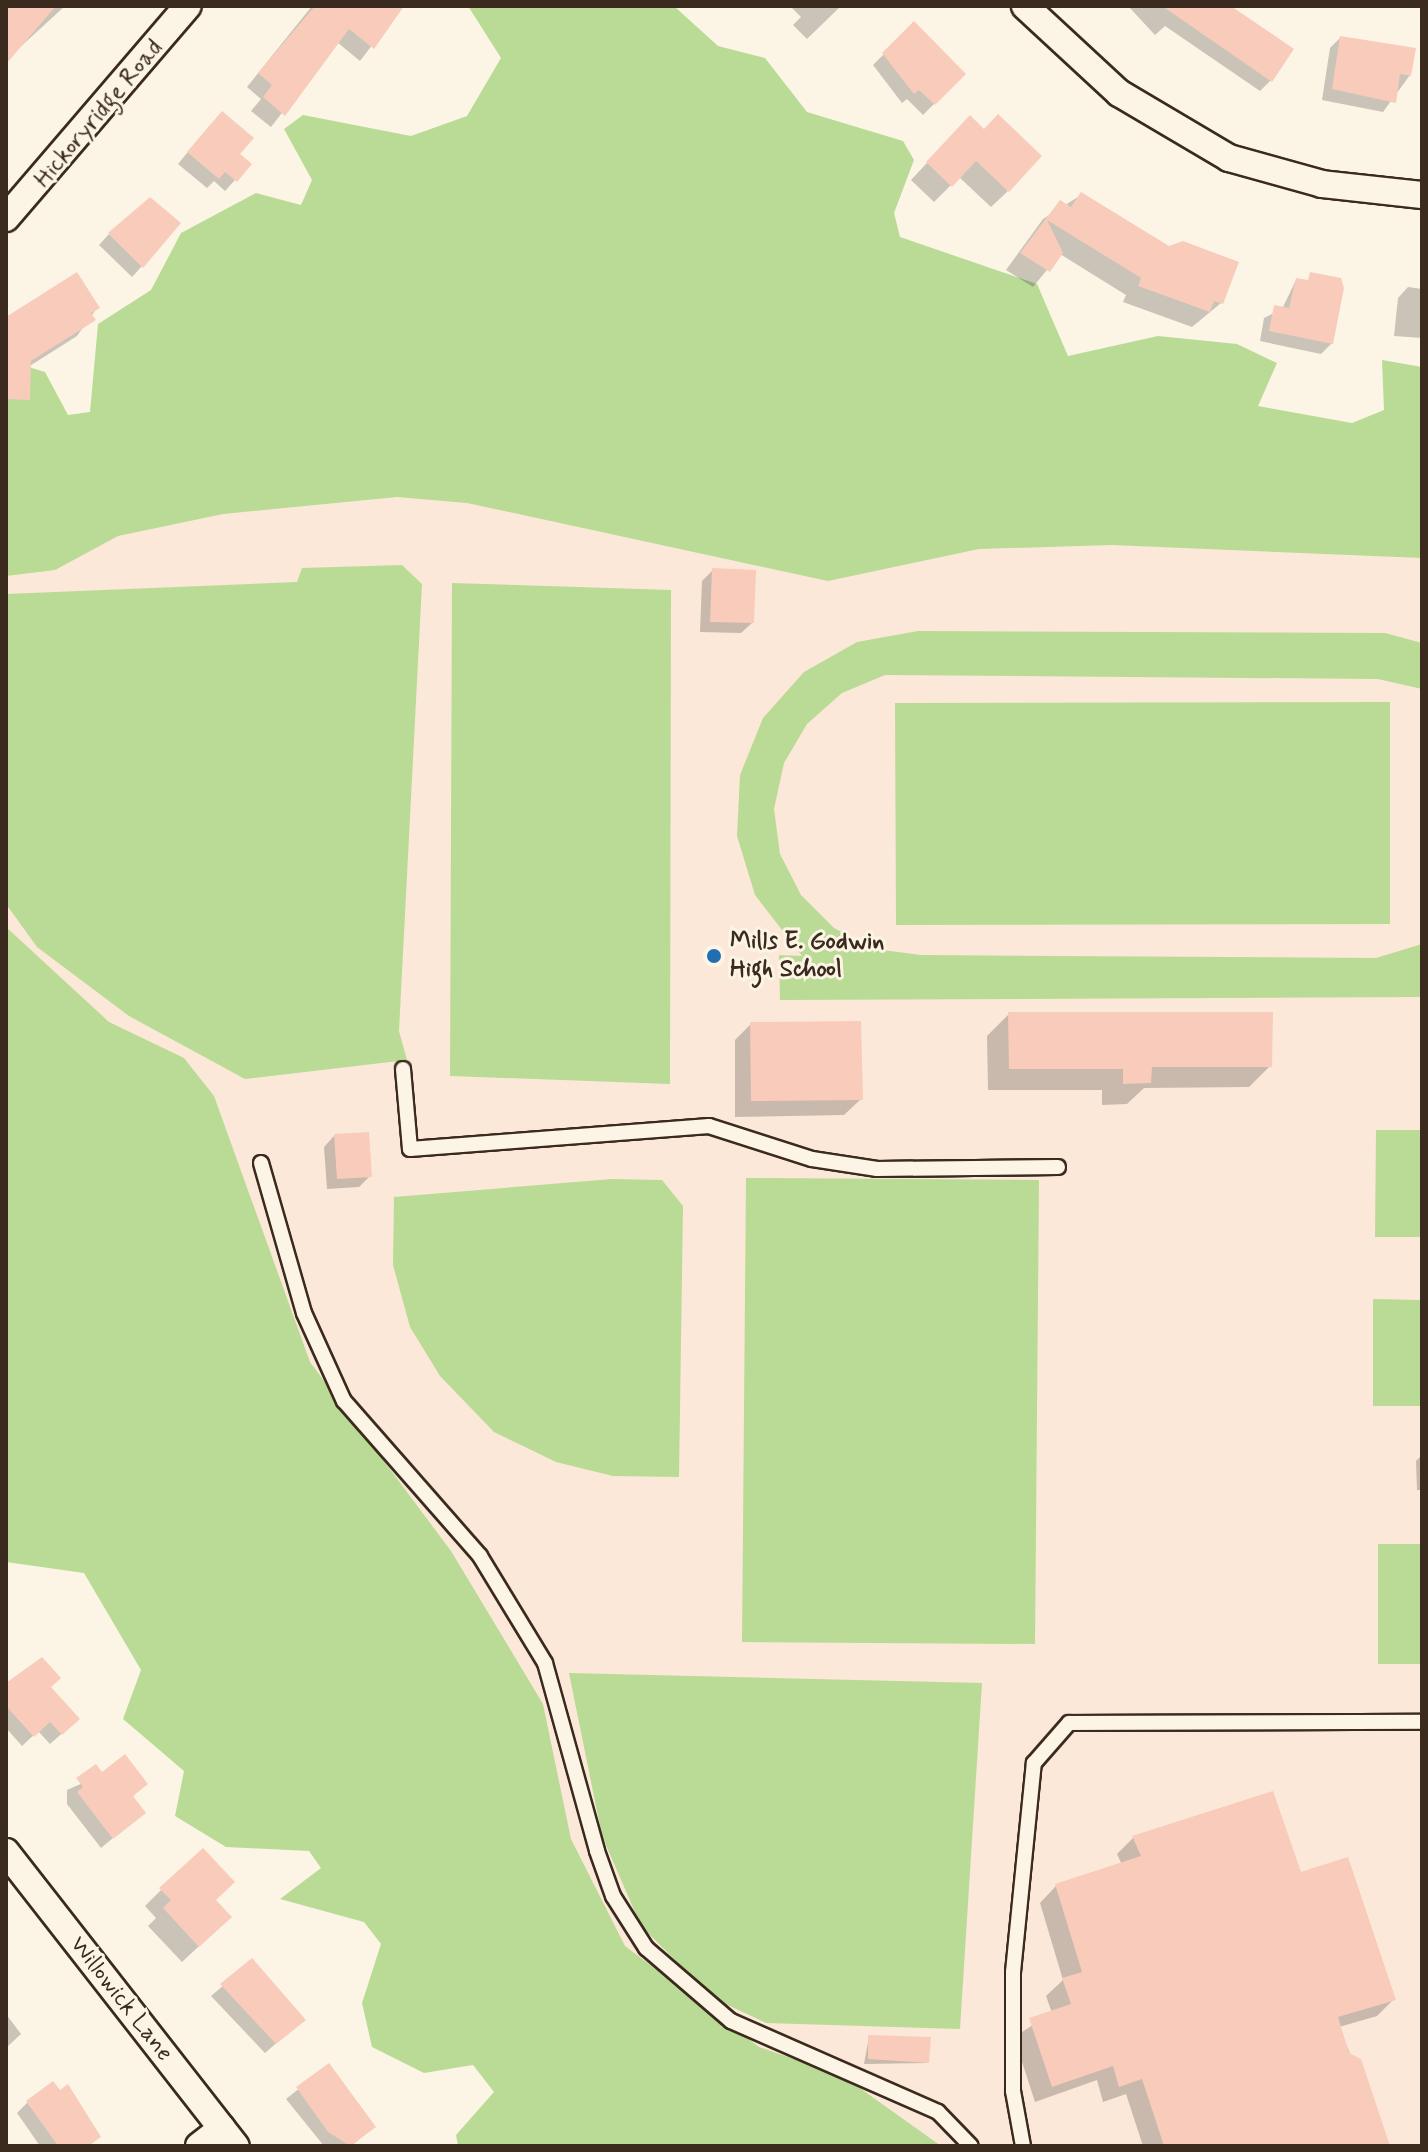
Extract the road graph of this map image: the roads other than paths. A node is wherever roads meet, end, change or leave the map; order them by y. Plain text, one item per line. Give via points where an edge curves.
1 (188, 6) edge
2 (1025, 6) edge
3 (1422, 195) edge
4 (6, 218) edge
5 (403, 1069) dead end
6 (261, 1163) dead end
7 (1058, 1167) dead end
8 (1422, 1722) edge
9 (6, 1852) edge
10 (229, 2137) edge
11 (199, 2146) edge
12 (971, 2146) edge
13 (1023, 2146) edge

1 - 4 street, Hickoryridge Road
2 - 3 street via 1119,93 1229,158 1322,184
5 - 7 lane via 410,1149 709,1126 812,1159 877,1169
6 - 12 lane via 304,1313 344,1401 480,1556 545,1663 597,1851 613,1896 646,1948 731,2021 938,2112
8 - 13 lane via 1069,1723 1034,1763 1013,1972 1013,2091
9 - 10 street, Willowick Lane
10 - 11 street

